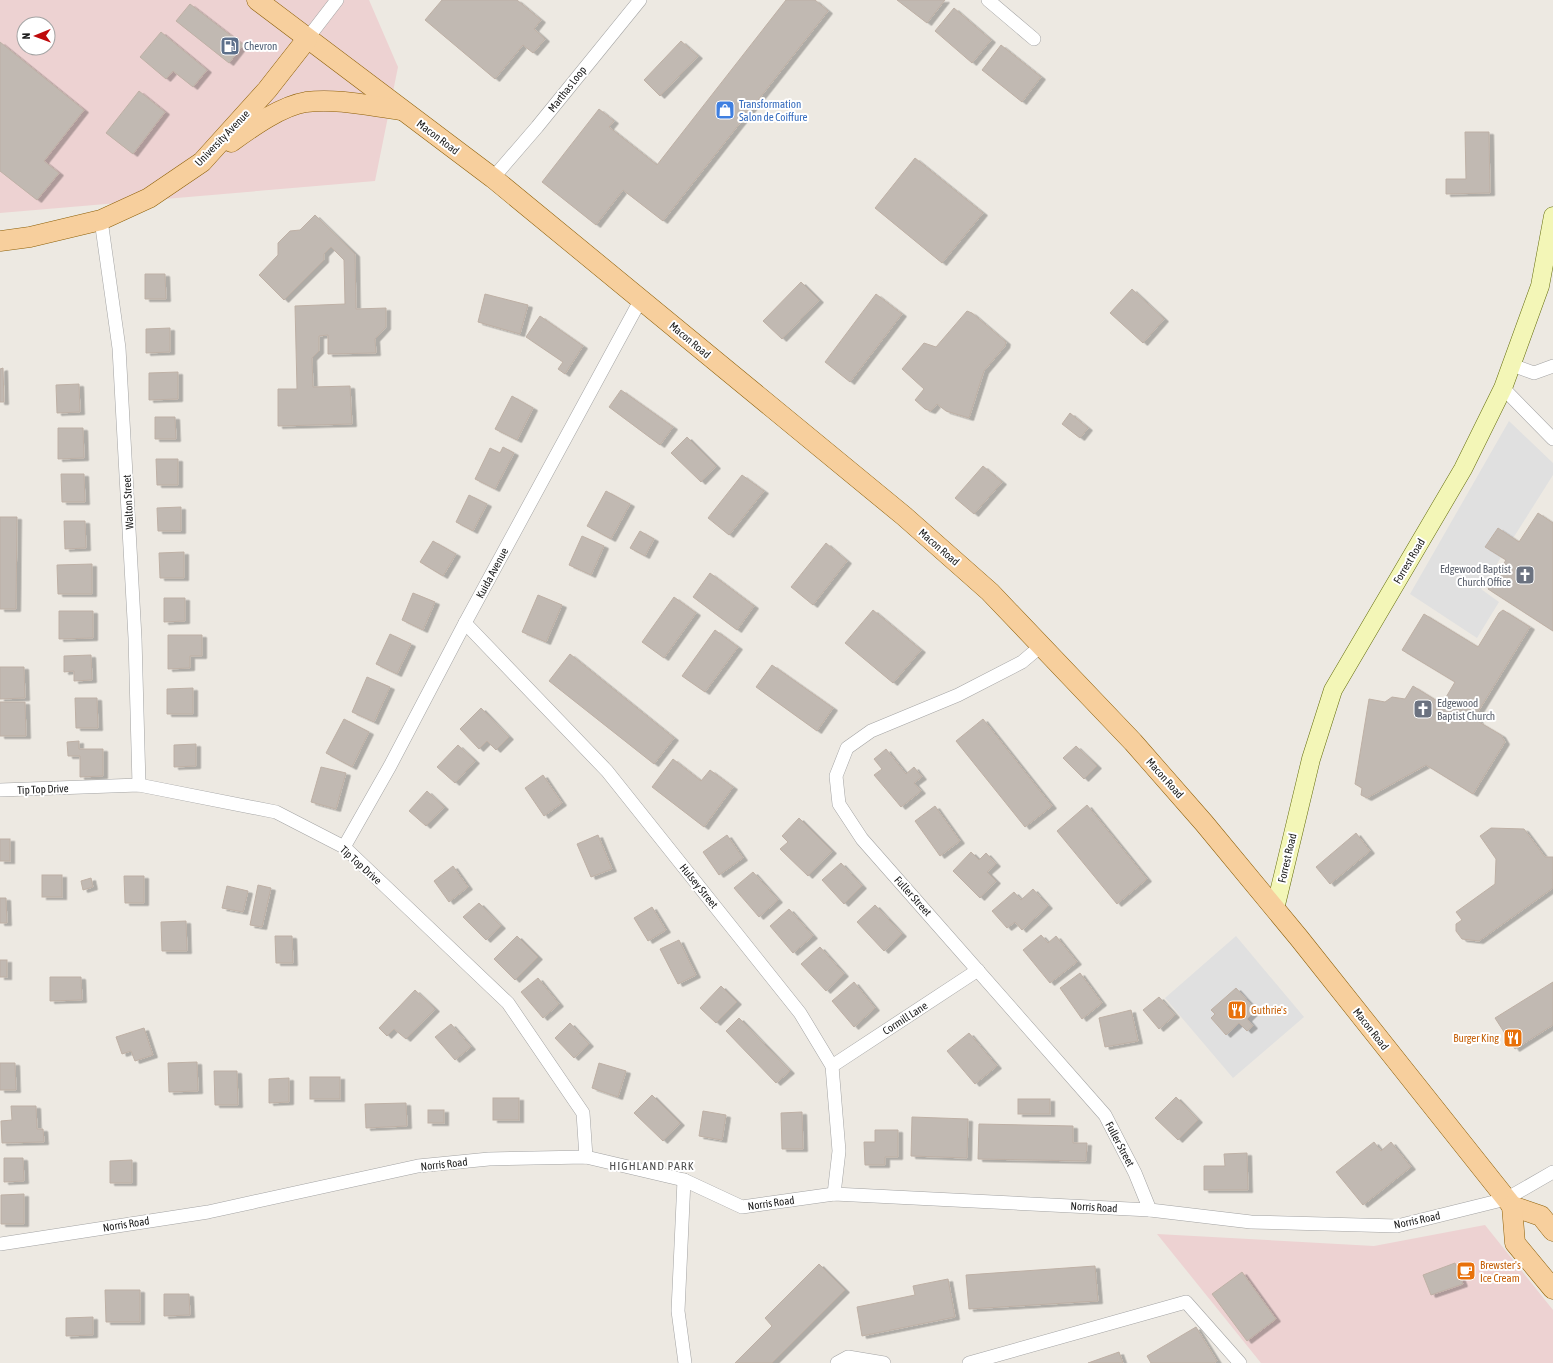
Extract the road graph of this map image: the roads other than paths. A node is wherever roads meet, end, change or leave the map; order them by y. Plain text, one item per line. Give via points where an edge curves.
1 (257, 0) edge
2 (337, 0) edge
3 (640, 0) edge
4 (988, 0) edge
5 (1034, 38) dead end
6 (307, 39) junction
7 (402, 110) junction
8 (202, 162) junction
9 (493, 178) junction
10 (1553, 216) edge
11 (101, 220) junction
12 (30, 237) junction
13 (0, 241) edge
14 (0, 256) edge
15 (641, 299) junction
16 (1512, 365) junction
17 (1553, 366) edge
18 (1503, 388) junction
19 (1553, 439) edge
20 (465, 623) junction
21 (1041, 646) junction
22 (139, 785) junction
23 (0, 790) edge
24 (344, 847) junction
25 (1275, 909) junction
26 (978, 970) junction
27 (832, 1066) junction
28 (586, 1157) junction
29 (1553, 1172) edge
30 (684, 1180) junction
31 (834, 1194) junction
32 (1509, 1202) junction
33 (1150, 1210) junction
34 (1553, 1231) edge
35 (0, 1244) edge
36 (1553, 1289) edge
37 (685, 1363) edge
38 (837, 1363) edge
39 (884, 1363) edge
40 (969, 1363) edge
41 (1240, 1363) edge

1 - 6 main road, Macon Road
2 - 6 street
3 - 9 street, Marthas Loop
4 - 5 street
6 - 7 main road, Macon Road
6 - 8 main road, University Avenue via 267,90
7 - 8 main road via 334,102 306,102 281,111 257,124
7 - 9 main road, Macon Road
8 - 11 main road, University Avenue via 149,198
9 - 15 main road, Macon Road
10 - 16 main road, Forrest Road via 1540,286
11 - 12 main road, University Avenue
11 - 22 street, Walton Street via 119,348 136,638
12 - 13 main road, University Avenue
12 - 14 main road
15 - 20 street, Kuida Avenue
15 - 21 main road, Macon Road via 904,516 990,592
16 - 17 street via 1534,373
16 - 18 main road, Forrest Road
18 - 19 street
18 - 25 main road, Forrest Road via 1463,469 1333,690 1311,759
20 - 24 street, Kuida Avenue
20 - 27 street, Hulsey Street via 607,771 800,1012
21 - 25 main road, Macon Road via 1133,742
21 - 26 street, Fuller Street via 1022,662 958,695 871,731 847,748 836,776 839,804 862,839
22 - 23 street, Tip Top Drive
22 - 24 street, Tip Top Drive via 276,812
24 - 28 street, Tip Top Drive via 508,1003 583,1113
25 - 32 main road, Macon Road
26 - 27 street, Cormill Lane
26 - 33 street, Fuller Street via 1104,1115 1135,1173
27 - 31 street, Hulsey Street via 839,1150
28 - 30 street, Norris Road
28 - 35 street, Norris Road via 489,1159 418,1166 208,1212
29 - 32 street, Norris Road
30 - 31 street, Norris Road via 742,1207
30 - 37 street via 678,1311
31 - 33 street, Norris Road
32 - 33 street, Norris Road via 1397,1226 1251,1222
32 - 34 main road via 1541,1216
32 - 36 main road via 1515,1242
38 - 39 street via 848,1358
40 - 41 street via 1186,1302

